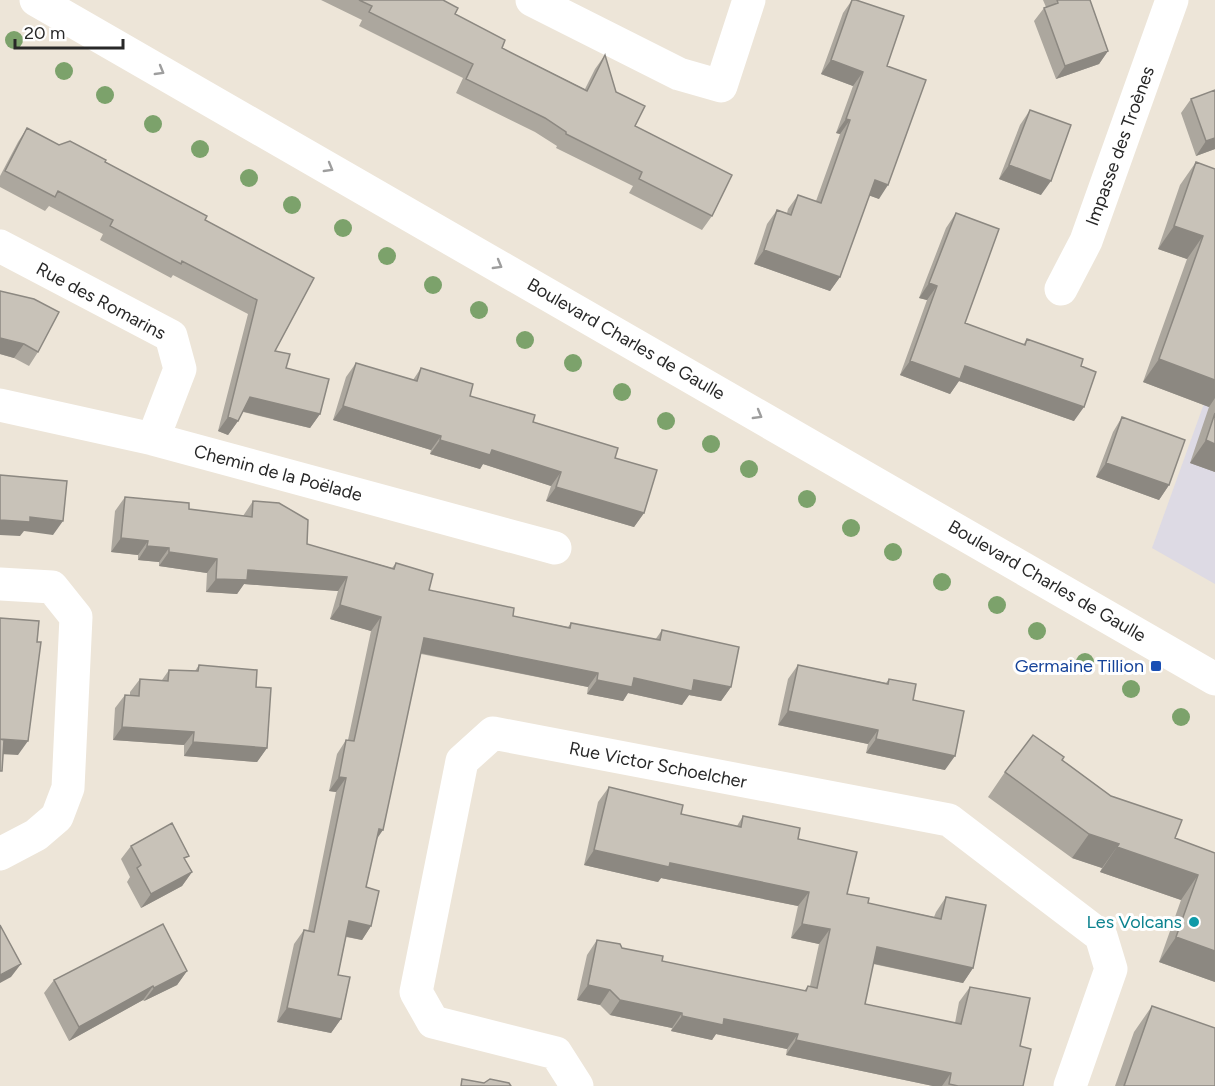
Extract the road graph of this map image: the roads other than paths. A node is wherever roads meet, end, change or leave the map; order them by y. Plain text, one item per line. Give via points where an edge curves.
1 (36, 0) edge
2 (532, 0) edge
3 (749, 0) edge
4 (1172, 0) edge
5 (0, 246) edge
6 (1061, 289) dead end
7 (0, 405) edge
8 (153, 439) junction
9 (555, 548) dead end
10 (0, 584) edge
11 (1215, 679) edge
12 (0, 854) edge
13 (577, 1086) edge
14 (1070, 1086) edge

1 -> 11 street, Boulevard Charles de Gaulle
2 - 3 street via 679,74 721,86
4 - 6 street, Impasse des Troènes via 1086,241
5 - 8 street, Rue des Romarins via 171,336 180,369
7 - 8 street, Chemin de la Poëlade
8 - 9 street, Chemin de la Poëlade
10 - 12 street via 52,587 76,617 68,788 57,817 36,835
13 - 14 street, Rue Victor Schoelcher via 556,1053 433,1022 416,992 462,761 493,733 949,820 1101,936 1111,969

